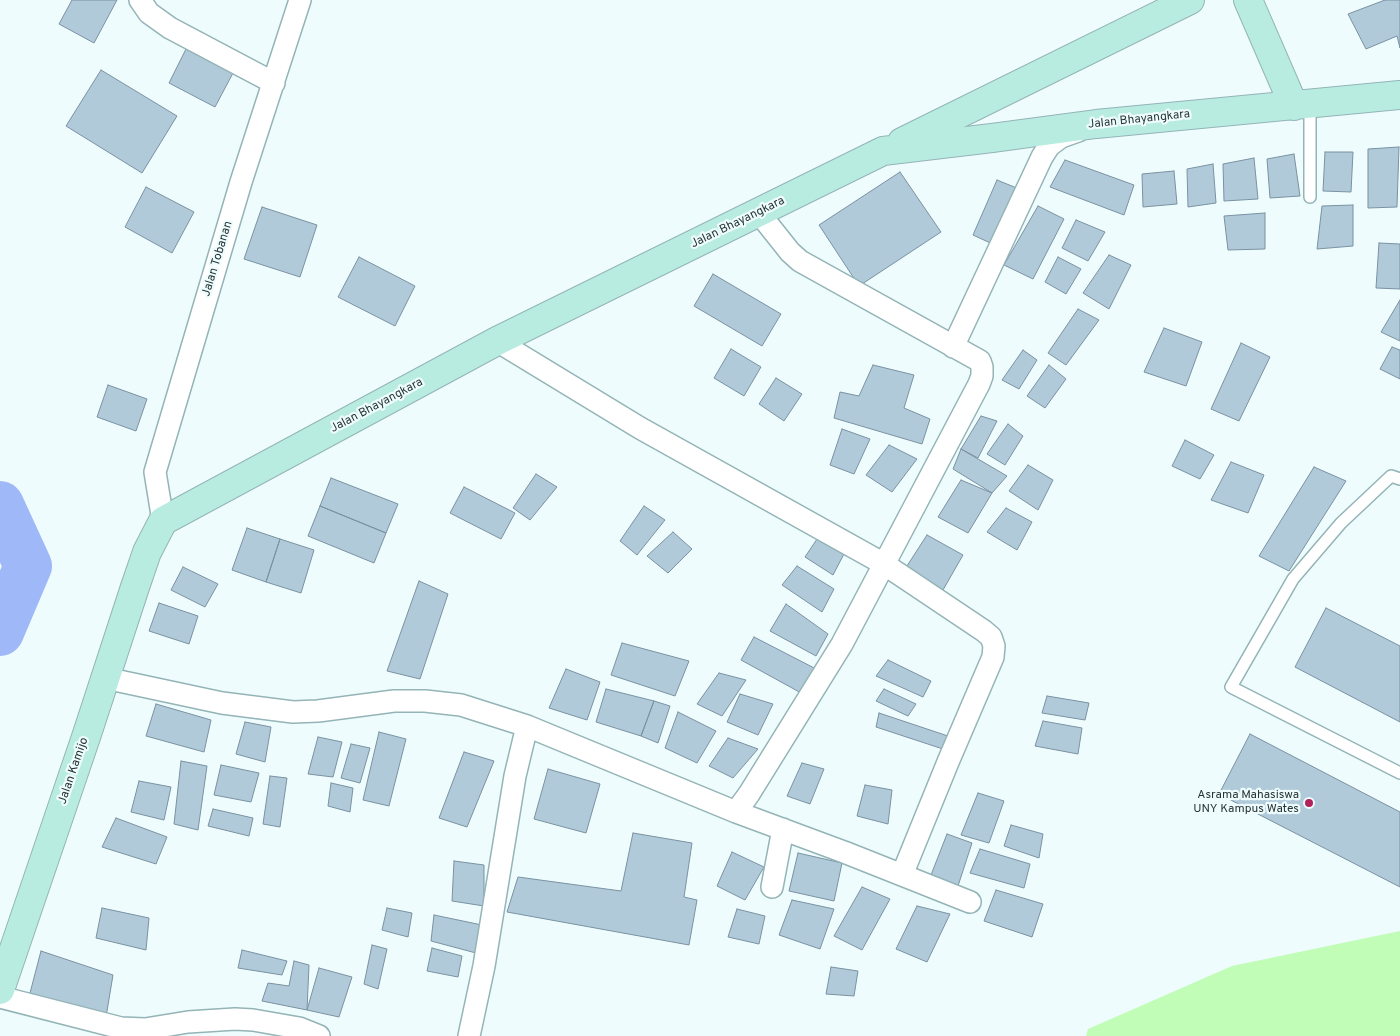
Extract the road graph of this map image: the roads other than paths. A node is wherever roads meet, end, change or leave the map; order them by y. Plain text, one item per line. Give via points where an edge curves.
1 (140, 0) edge
2 (300, 0) edge
3 (1190, 0) edge
4 (1248, 0) edge
5 (274, 84) junction
6 (1400, 95) edge
7 (1302, 105) junction
8 (1096, 124) junction
9 (883, 151) junction
10 (1310, 197) dead end
11 (759, 213) junction
12 (497, 341) junction
13 (953, 347) junction
14 (1400, 479) edge
15 (163, 521) junction
16 (884, 564) junction
17 (105, 678) junction
18 (527, 726) junction
19 (1400, 773) edge
20 (736, 812) junction
21 (783, 829) junction
22 (902, 875) junction
23 (772, 886) dead end
24 (970, 902) dead end
25 (0, 990) edge
26 (0, 997) edge
27 (319, 1036) edge
28 (469, 1036) edge

1 - 5 street via 150,13 170,28
2 - 5 street, Jalan Tobanan
3 - 9 main road
4 - 7 main road
5 - 15 street, Jalan Tobanan via 241,182 155,472
6 - 7 main road, Jalan Bhayangkara
7 - 8 main road, Jalan Bhayangkara
7 - 10 lane
8 - 9 main road, Jalan Bhayangkara
8 - 13 street via 1049,146
9 - 11 main road, Jalan Bhayangkara
11 - 12 main road, Jalan Bhayangkara
11 - 13 street via 800,261
12 - 15 main road, Jalan Bhayangkara
12 - 16 street via 640,428
13 - 16 street via 980,362 982,376
14 - 19 lane via 1392,476 1384,482 1341,524 1293,579 1231,687
15 - 17 main road, Jalan Kamijo via 148,552
16 - 20 street via 842,644
16 - 22 street via 984,631 994,646 993,657
17 - 18 street via 222,703 294,712 394,701 461,705
17 - 25 main road, Jalan Kamijo
18 - 20 street
18 - 28 street via 515,776 484,966
20 - 21 street
21 - 22 street
21 - 23 street
22 - 24 street
26 - 27 street via 120,1028 145,1029 235,1018 299,1028

